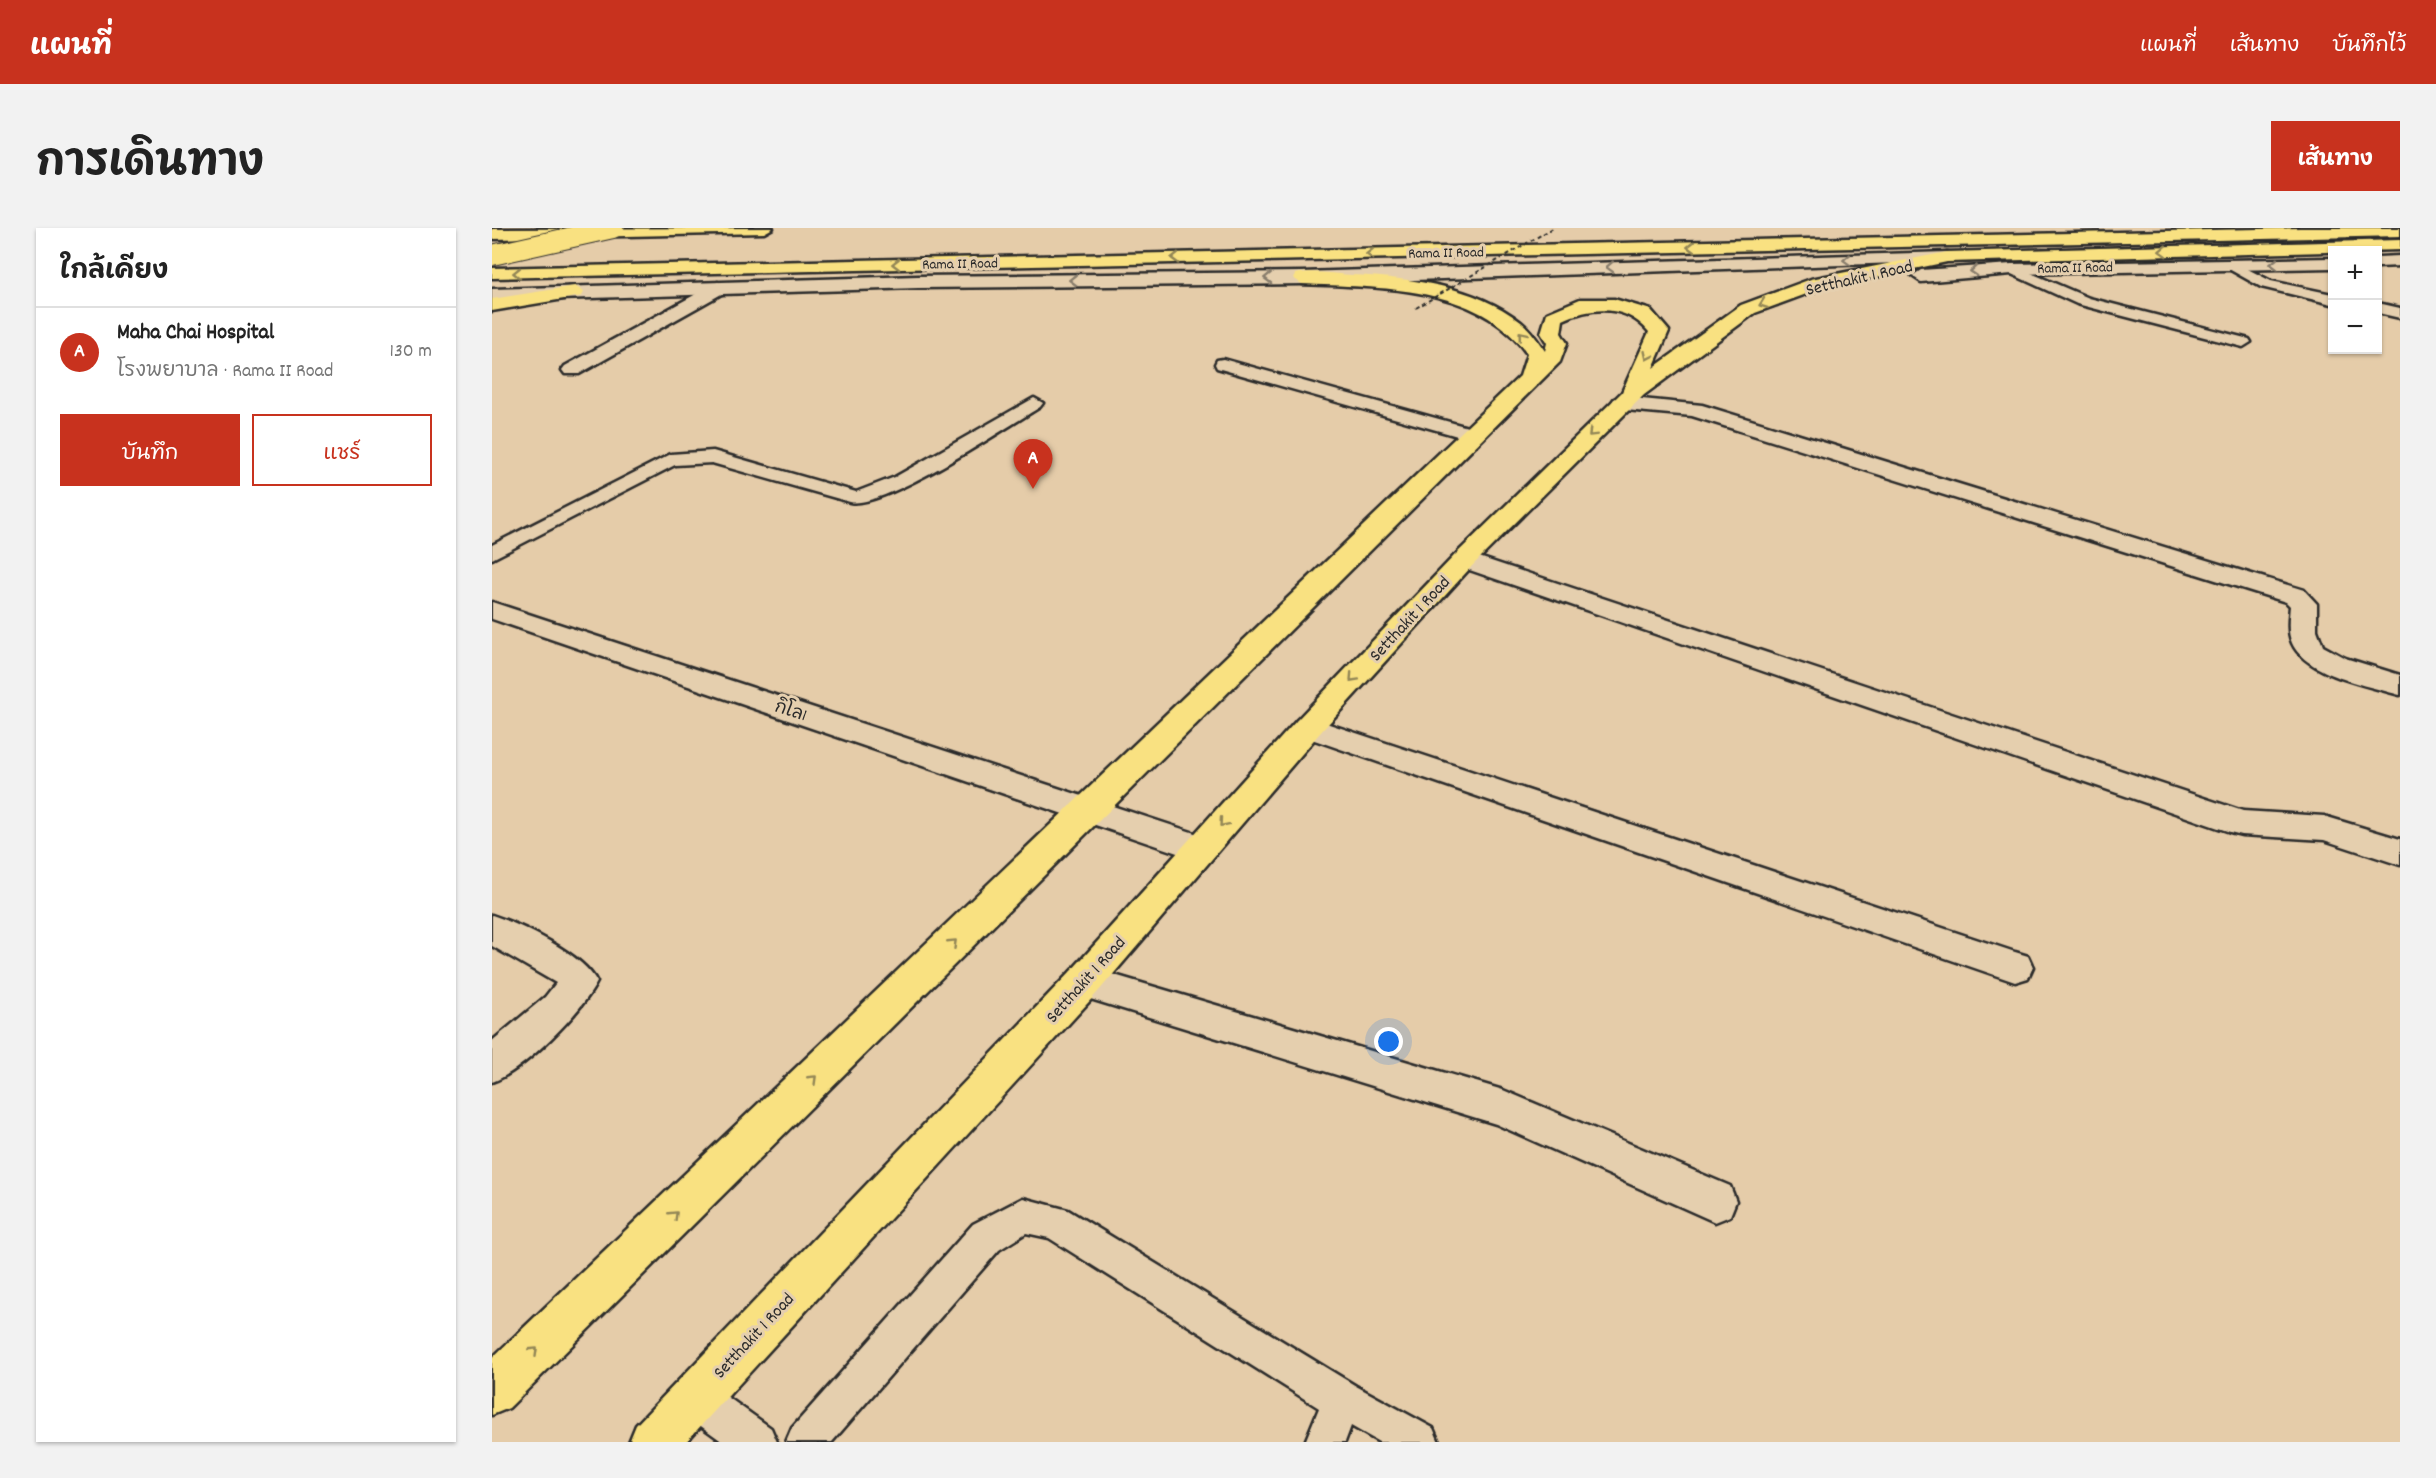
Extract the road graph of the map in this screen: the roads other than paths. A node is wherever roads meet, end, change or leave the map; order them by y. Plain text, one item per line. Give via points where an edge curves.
1 (613, 228) edge
2 (764, 228) edge
3 (2400, 231) edge
4 (492, 234) edge
5 (2400, 245) edge
6 (492, 255) edge
7 (1947, 257) junction
8 (2400, 261) edge
9 (2382, 262) edge
10 (2328, 263) edge
11 (2232, 265) junction
12 (2012, 268) junction
13 (492, 273) edge
14 (1302, 278) junction
15 (1818, 284) junction
16 (718, 288) junction
17 (575, 292) junction
18 (492, 295) edge
19 (2328, 298) edge
20 (492, 305) edge
21 (2382, 309) edge
22 (2400, 313) edge
23 (2243, 342) dead end
24 (1223, 364) dead end
25 (572, 370) dead end
26 (1525, 385) junction
27 (1626, 400) junction
28 (1034, 403) dead end
29 (1475, 435) junction
30 (492, 553) edge
31 (1464, 560) junction
32 (492, 610) edge
33 (2400, 685) edge
34 (1308, 727) junction
35 (1090, 809) junction
36 (1201, 848) junction
37 (2400, 852) edge
38 (492, 928) edge
39 (2015, 967) dead end
40 (1084, 982) junction
41 (492, 1065) edge
42 (1715, 1201) dead end
43 (492, 1391) edge
44 (694, 1397) junction
45 (1342, 1400) junction
46 (652, 1442) edge
47 (757, 1442) edge
48 (806, 1442) edge
49 (1325, 1442) edge
50 (1419, 1442) edge

1 - 6 main road, bridge
2 - 4 main road
3 -> 13 main road, Rama II Road
5 -> 7 main road, Setthakit 1 Road
7 -> 14 street, Rama II Road
7 - 15 main road, Setthakit 1 Road
8 - 9 street
10 -> 11 street, Rama II Road
11 - 12 street, Rama II Road
11 - 19 lane via 2266,284
12 -> 15 street, Rama II Road
12 - 23 lane via 2083,301
14 -> 16 street, Rama II Road
26 -> 14 main road via 1537,354 1515,327 1487,309 1404,285
15 -> 27 main road, Setthakit 1 Road via 1748,309
16 - 17 street, Rama II Road
16 - 25 street
17 - 18 street, Rama II Road
17 - 20 main road
21 - 22 lane
24 - 29 lane
26 -> 27 main road via 1552,358 1557,343 1551,333 1554,317 1580,305 1614,305 1644,314 1659,331
26 - 29 main road
27 -> 31 main road, Setthakit 1 Road
27 - 33 street via 1694,410 2295,596 2304,604 2304,637 2316,655
28 - 30 lane via 902,481 856,498 713,457 671,460
29 - 35 main road
31 -> 34 main road, Setthakit 1 Road
31 - 37 street via 2242,823 2324,828
32 - 35 street, กิโล1
34 -> 36 main road, Setthakit 1 Road
34 - 39 street
35 - 36 street, กิโล1
43 -> 35 main road
36 - 40 main road, Setthakit 1 Road
38 - 41 street via 564,968 579,982 558,1008
40 - 42 street via 1503,1108
40 - 44 main road, Setthakit 1 Road
44 - 46 main road, Setthakit 1 Road
44 - 47 lane
45 - 48 lane via 1056,1222 1023,1215 986,1237
45 - 49 lane
45 - 50 lane

